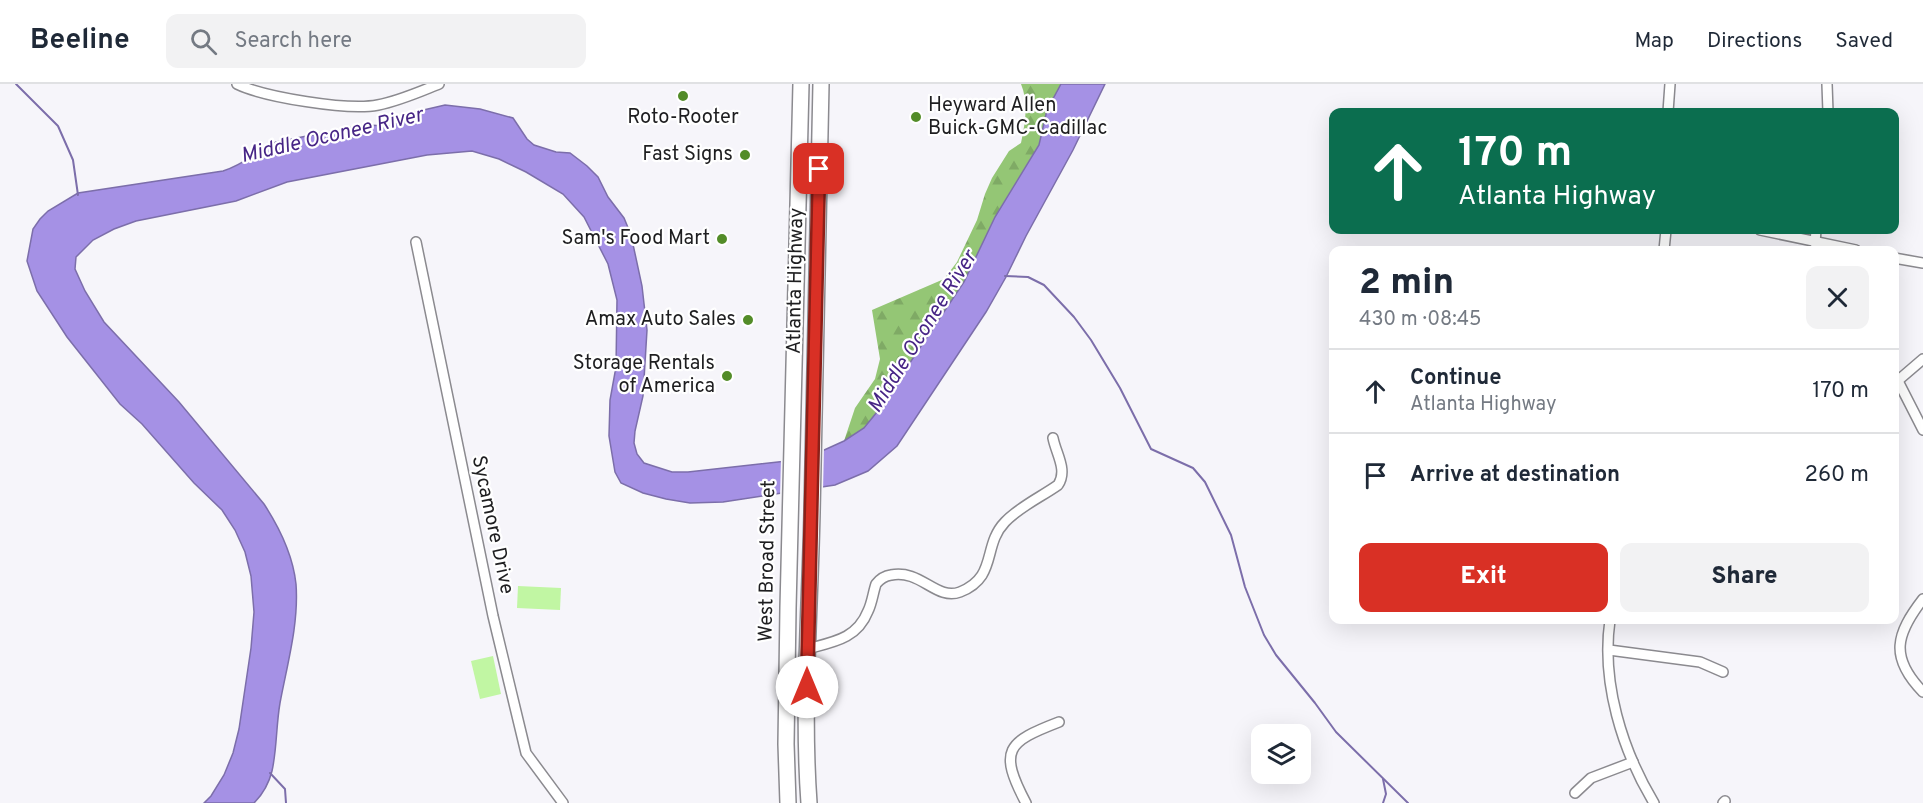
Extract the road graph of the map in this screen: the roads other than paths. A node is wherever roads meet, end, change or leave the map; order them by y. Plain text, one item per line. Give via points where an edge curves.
1 (237, 84) edge
2 (439, 84) edge
3 (801, 84) edge
4 (821, 84) edge
5 (1670, 84) edge
6 (1827, 84) edge
7 (1668, 108) edge
8 (1828, 108) edge
9 (1777, 234) edge
10 (1816, 234) edge
11 (416, 242) dead end
12 (1815, 243) junction
13 (1833, 246) edge
14 (1899, 259) edge
15 (1923, 263) edge
16 (1923, 359) edge
17 (1899, 379) edge
18 (1899, 387) edge
19 (1923, 430) edge
20 (1053, 438) dead end
21 (791, 464) joint
22 (813, 479) joint
23 (1923, 599) edge
24 (1610, 624) edge
25 (807, 649) junction
26 (1609, 650) junction
27 (1723, 672) dead end
28 (1923, 692) edge
29 (1059, 722) dead end
30 (807, 725) junction
31 (786, 726) junction
32 (1633, 762) junction
33 (1575, 793) dead end
34 (562, 803) edge
35 (789, 803) edge
36 (809, 803) edge
37 (1026, 803) edge
38 (1654, 803) edge

1 - 2 street via 302,100 366,106
3 - 21 main road, Atlanta Highway
4 - 22 main road, Atlanta Highway
5 - 7 street
6 - 8 street
9 - 12 street
10 - 12 street
11 - 34 street, Sycamore Drive via 493,616 526,753
12 - 13 street
14 - 15 street
16 - 17 street
18 - 19 street
20 - 25 street via 1062,478 1004,522 992,544 983,575 975,584 951,594 909,574 887,576 876,584 867,614 854,633
21 - 31 main road, West Broad Street
22 - 25 main road, West Broad Street
23 - 28 street via 1907,620 1900,641 1904,665
24 - 26 street
25 - 30 main road, West Broad Street
26 - 27 street via 1700,662
26 - 32 street via 1616,710
29 - 37 street via 1031,733 1012,750 1013,776
30 - 31 main road
30 - 36 main road, West Broad Street
31 - 35 main road, West Broad Street
32 - 33 street via 1591,778
32 - 38 street

